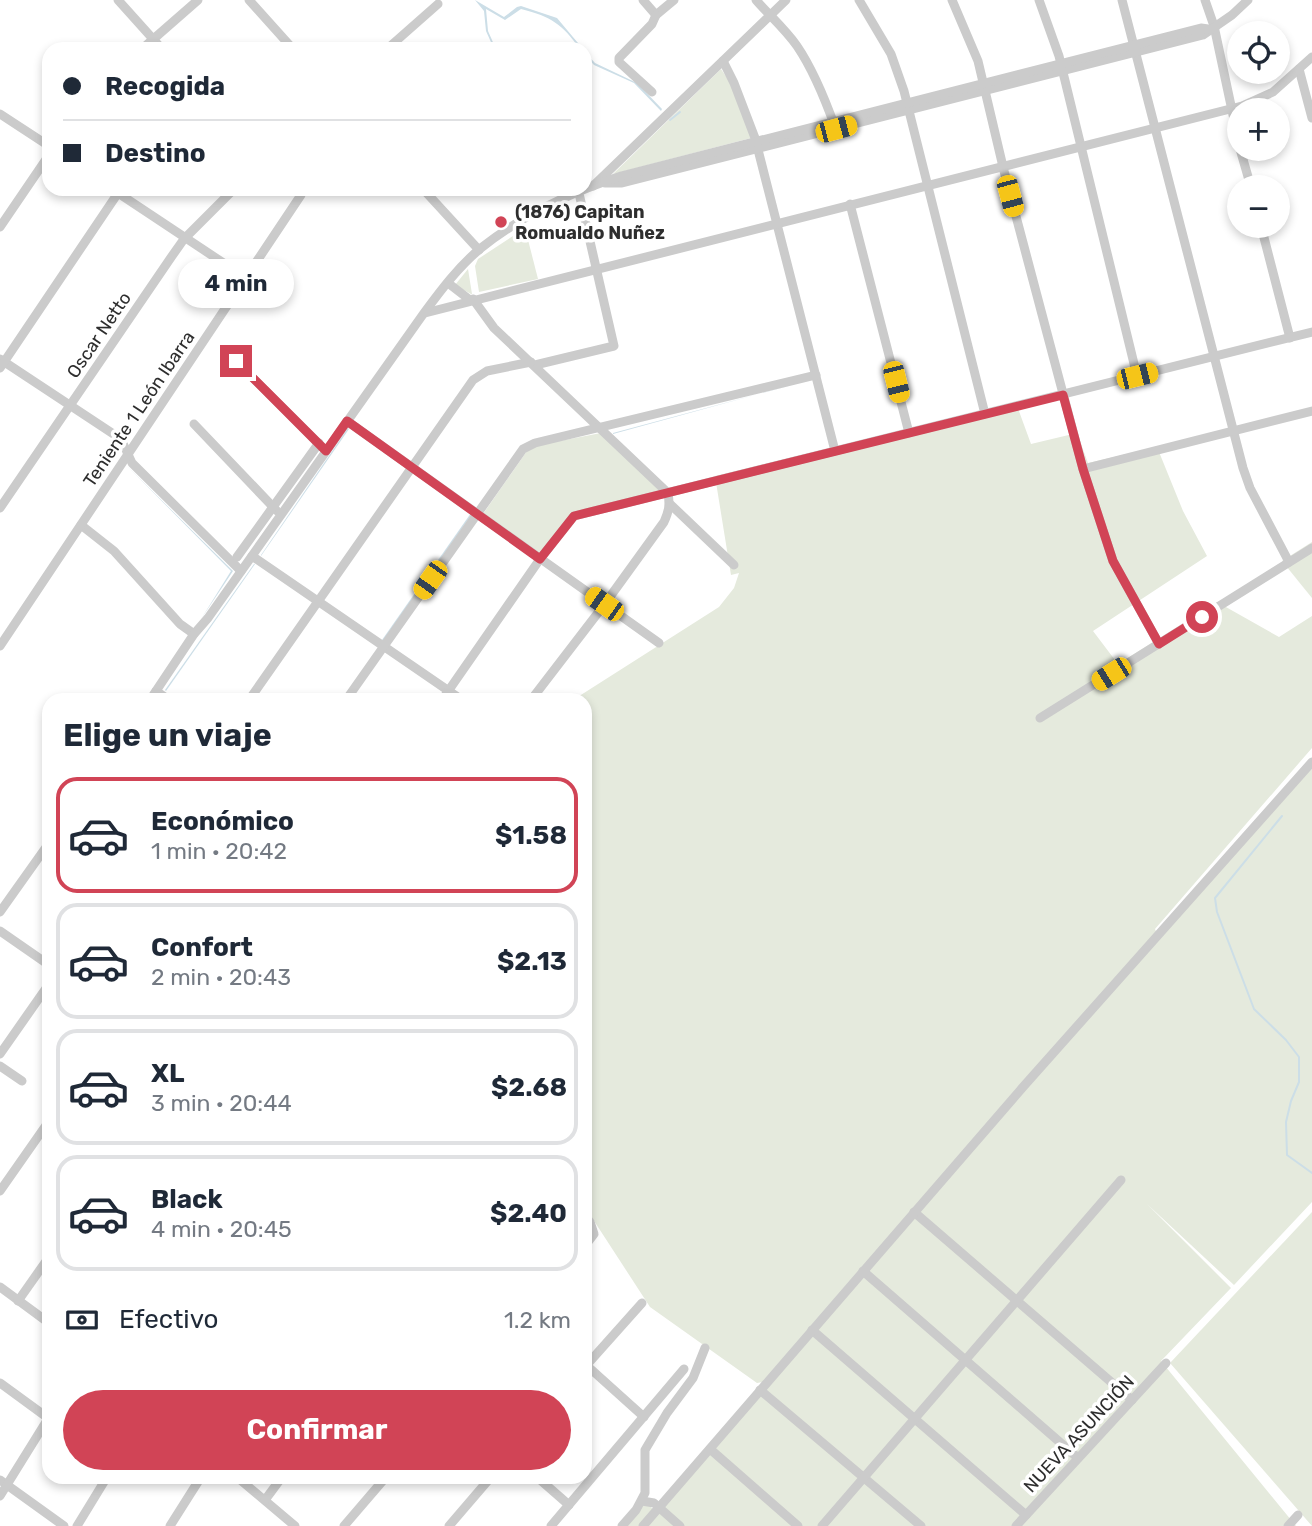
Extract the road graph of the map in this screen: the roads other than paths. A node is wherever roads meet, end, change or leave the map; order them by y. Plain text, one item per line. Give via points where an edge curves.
1 (118, 0) edge
2 (198, 0) edge
3 (249, 0) edge
4 (643, 0) edge
5 (674, 0) edge
6 (756, 0) edge
7 (786, 0) edge
8 (859, 0) edge
9 (951, 0) edge
10 (1039, 0) edge
11 (1122, 0) edge
12 (1205, 0) edge
13 (1248, 0) edge
14 (438, 4) dead end
15 (656, 15) junction
16 (770, 15) junction
17 (1211, 28) junction
18 (152, 39) junction
19 (149, 42) edge
20 (155, 42) edge
21 (287, 42) edge
22 (395, 42) edge
23 (1136, 48) junction
24 (1312, 57) edge
25 (723, 61) junction
26 (1061, 67) junction
27 (1300, 69) junction
28 (984, 87) junction
29 (652, 92) dead end
30 (1228, 98) edge
31 (1257, 98) edge
32 (908, 107) junction
33 (1227, 109) edge
34 (0, 114) edge
35 (1312, 118) edge
36 (835, 125) junction
37 (1156, 128) junction
38 (42, 141) edge
39 (757, 145) junction
40 (1081, 146) junction
41 (42, 165) edge
42 (1003, 166) junction
43 (928, 185) junction
44 (592, 186) joint
45 (112, 196) edge
46 (122, 196) edge
47 (227, 196) edge
48 (300, 196) edge
49 (430, 196) edge
50 (568, 196) edge
51 (580, 196) edge
52 (850, 204) junction
53 (777, 223) junction
54 (0, 228) edge
55 (1264, 238) edge
56 (184, 239) junction
57 (480, 250) junction
58 (596, 268) junction
59 (246, 278) junction
60 (448, 283) junction
61 (471, 300) junction
62 (424, 313) junction
63 (1312, 332) edge
64 (1290, 338) junction
65 (1213, 357) junction
66 (236, 361) dead end
67 (1, 363) edge
68 (533, 363) junction
69 (816, 375) junction
70 (1137, 376) junction
71 (1063, 395) junction
72 (70, 405) junction
73 (1312, 411) edge
74 (985, 414) junction
75 (347, 421) junction
76 (194, 424) dead end
77 (600, 427) junction
78 (1233, 431) junction
79 (909, 433) junction
80 (323, 447) junction
81 (835, 451) junction
82 (128, 454) junction
83 (411, 467) junction
84 (1083, 469) junction
85 (668, 493) junction
86 (670, 504) junction
87 (0, 508) edge
88 (277, 511) junction
89 (477, 513) junction
90 (81, 525) junction
91 (1312, 548) edge
92 (252, 556) junction
93 (540, 559) junction
94 (235, 560) junction
95 (1289, 562) junction
96 (734, 565) dead end
97 (241, 571) junction
98 (318, 600) junction
99 (604, 604) junction
100 (194, 634) junction
101 (1, 643) edge
102 (659, 643) dead end
103 (1159, 644) junction
104 (384, 646) junction
105 (156, 691) joint
106 (159, 693) edge
107 (254, 693) edge
108 (351, 693) edge
109 (441, 693) edge
110 (447, 693) edge
111 (536, 693) edge
112 (1040, 718) dead end
113 (1312, 762) edge
114 (42, 853) edge
115 (0, 912) edge
116 (0, 931) edge
117 (42, 960) edge
118 (42, 994) edge
119 (0, 1054) edge
120 (0, 1066) edge
121 (22, 1080) dead end
122 (42, 1131) edge
123 (1121, 1180) dead end
124 (0, 1191) edge
125 (914, 1212) junction
126 (42, 1267) edge
127 (863, 1271) junction
128 (0, 1287) edge
129 (18, 1301) junction
130 (1017, 1301) junction
131 (642, 1303) dead end
132 (42, 1318) edge
133 (812, 1330) junction
134 (705, 1348) dead end
135 (592, 1357) edge
136 (966, 1360) junction
137 (1166, 1363) dead end
138 (684, 1369) dead end
139 (592, 1371) edge
140 (0, 1383) edge
141 (760, 1390) junction
142 (1132, 1400) junction
143 (42, 1413) edge
144 (644, 1416) junction
145 (915, 1419) junction
146 (42, 1428) edge
147 (710, 1449) junction
148 (1078, 1458) junction
149 (592, 1478) edge
150 (864, 1478) junction
151 (3, 1482) edge
152 (103, 1484) edge
153 (197, 1484) edge
154 (246, 1484) edge
155 (277, 1484) edge
156 (380, 1484) edge
157 (485, 1484) edge
158 (545, 1484) edge
159 (587, 1484) edge
160 (0, 1496) edge
161 (265, 1500) junction
162 (642, 1501) junction
163 (569, 1506) junction
164 (659, 1508) junction
165 (1026, 1515) junction
166 (1298, 1515) dead end
167 (64, 1526) edge
168 (77, 1526) edge
169 (170, 1526) edge
170 (295, 1526) edge
171 (344, 1526) edge
172 (449, 1526) edge
173 (551, 1526) edge
174 (622, 1526) edge
175 (643, 1526) edge
176 (680, 1526) edge
177 (798, 1526) edge
178 (822, 1526) edge
179 (920, 1526) edge
180 (1016, 1526) edge
181 (1288, 1526) edge

1 - 18 street
2 - 18 street
3 - 21 street
4 - 15 street
5 - 15 street
6 - 16 street
7 - 16 street
8 - 32 street via 891,54
9 - 28 street via 970,38
10 - 26 street
11 - 23 street
12 - 17 street
13 - 17 street
14 - 22 street
15 - 29 street via 619,58
16 - 25 street
16 - 36 street via 796,44
17 - 23 street
17 - 30 street
18 - 19 street
18 - 20 street
23 - 26 street
23 - 37 street
24 - 27 street
25 - 39 street
25 - 44 street
26 - 28 street
26 - 40 street
27 - 31 street via 1273,92
27 - 35 street
28 - 32 street
28 - 42 street
32 - 36 street
32 - 43 street
33 - 37 street
34 - 38 street
36 - 39 street
37 - 40 street
37 - 65 street
39 - 44 street
39 - 53 street
40 - 42 street
40 - 70 street
41 - 54 street
42 - 43 street
42 - 71 street
43 - 52 street
43 - 74 street
45 - 67 street
46 - 56 street
47 - 56 street, Oscar Netto
48 - 59 street, Teniente 1 León Ibarra
49 - 57 street
50 - 57 street
51 - 58 street
52 - 53 street
52 - 79 street
53 - 58 street
53 - 69 street
55 - 64 street
56 - 59 street
56 - 72 street, Oscar Netto
57 - 60 street
58 - 61 street
58 - 68 street via 614,346
59 - 82 street, Teniente 1 León Ibarra
60 - 61 street
60 - 62 street
61 - 62 street
61 - 68 street
62 - 75 street
63 - 64 street
64 - 65 street
65 - 70 street
65 - 78 street
66 - 80 street
67 - 72 street
68 - 77 street
68 - 83 street via 488,372 473,380
69 - 77 street
69 - 81 street
70 - 71 street
71 - 74 street
71 - 84 street
72 - 82 street via 121,439
72 - 87 street, Oscar Netto
73 - 78 street
74 - 79 street
75 - 80 street
75 - 83 street
76 - 88 street
77 - 85 street
77 - 89 street via 523,449
78 - 84 street
78 - 95 street via 1250,488
79 - 81 street
80 - 88 street
81 - 85 street
82 - 90 street, Teniente 1 León Ibarra
82 - 94 street via 131,463
83 - 89 street
83 - 98 street
84 - 103 street via 1113,561
85 - 86 street
85 - 93 street via 574,516
86 - 96 street
86 - 99 street via 664,522
88 - 92 street
88 - 94 street
89 - 93 street
89 - 104 street
90 - 100 street via 114,551
90 - 101 street, Teniente 1 León Ibarra
91 - 95 street
92 - 97 street
92 - 98 street
93 - 99 street
93 - 110 street
94 - 97 street
95 - 103 street
97 - 100 street
98 - 104 street
98 - 107 street
99 - 102 street
99 - 111 street
100 - 105 street
103 - 112 street
104 - 108 street
104 - 109 street
105 - 106 street
113 - 125 street
114 - 115 street
116 - 117 street
118 - 119 street
120 - 121 street
122 - 124 street
123 - 130 street
125 - 127 street
125 - 130 street
126 - 129 street
127 - 133 street
127 - 136 street
128 - 129 street
129 - 132 street
130 - 136 street
130 - 142 street
131 - 135 street
133 - 141 street
133 - 145 street
134 - 162 street via 693,1378 645,1450
136 - 145 street
136 - 148 street
137 - 142 street, NUEVA ASUNCIÓN
138 - 144 street
139 - 144 street
140 - 143 street
141 - 147 street
141 - 150 street
142 - 148 street, NUEVA ASUNCIÓN
144 - 149 street
145 - 150 street
145 - 165 street
146 - 151 street
147 - 164 street
147 - 177 street
148 - 165 street, NUEVA ASUNCIÓN
150 - 178 street
150 - 179 street
151 - 160 street
151 - 167 street
152 - 168 street
153 - 169 street
154 - 161 street
155 - 161 street
156 - 171 street
157 - 172 street
158 - 163 street
159 - 163 street
161 - 170 street
162 - 164 street via 650,1500
162 - 174 street
163 - 173 street
164 - 175 street
164 - 176 street
165 - 180 street, NUEVA ASUNCIÓN
166 - 181 street

